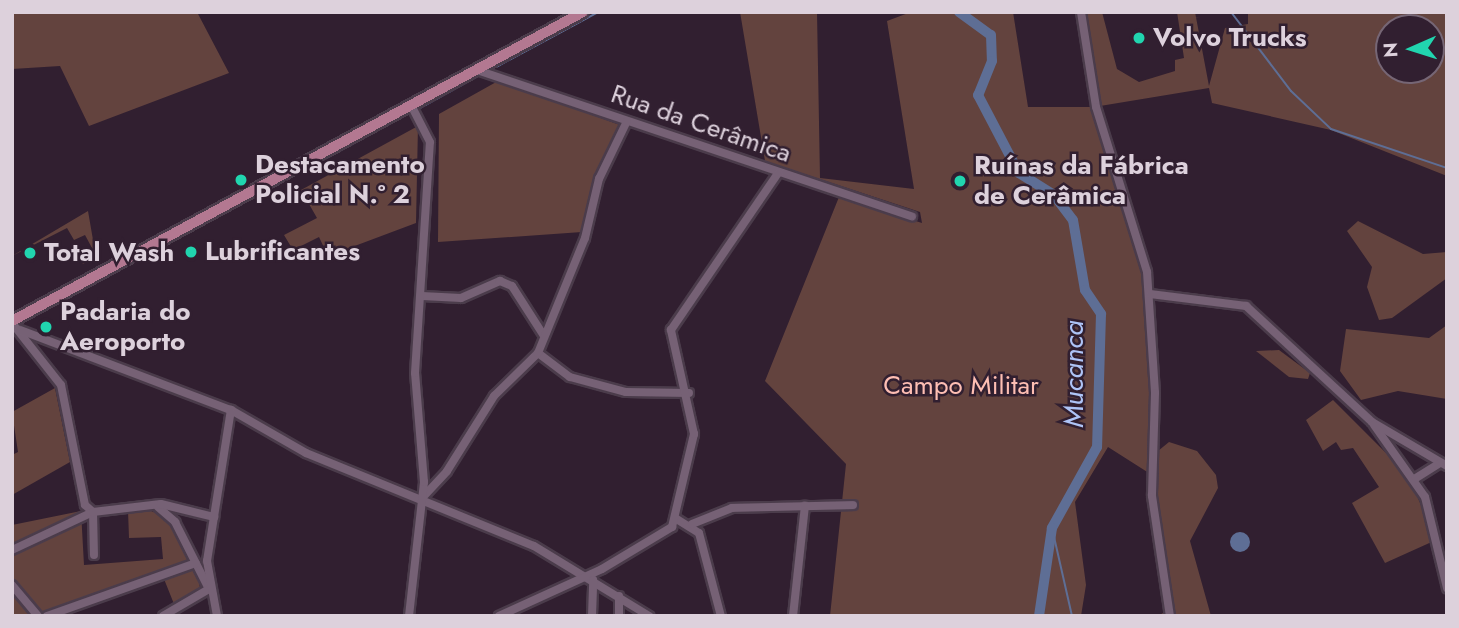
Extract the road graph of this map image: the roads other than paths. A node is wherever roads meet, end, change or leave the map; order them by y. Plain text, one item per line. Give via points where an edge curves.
1 (583, 12) edge
2 (1081, 12) edge
3 (477, 70) junction
4 (411, 105) junction
5 (627, 121) junction
6 (778, 173) junction
7 (912, 216) dead end
8 (1150, 294) junction
9 (422, 296) junction
10 (12, 322) edge
11 (20, 330) junction
12 (544, 336) junction
13 (538, 353) junction
14 (689, 393) junction
15 (231, 410) junction
16 (1372, 422) junction
17 (1443, 464) edge
18 (1416, 478) junction
19 (419, 502) junction
20 (152, 504) junction
21 (805, 506) junction
22 (853, 506) dead end
23 (93, 512) junction
24 (214, 517) junction
25 (676, 518) junction
26 (692, 524) junction
27 (1443, 543) edge
28 (12, 550) edge
29 (94, 555) dead end
30 (196, 563) junction
31 (589, 578) junction
32 (12, 585) edge
33 (1447, 587) edge
34 (209, 589) junction
35 (619, 596) junction
36 (38, 616) edge
37 (47, 616) edge
38 (163, 616) edge
39 (217, 616) edge
40 (409, 616) edge
41 (499, 616) edge
42 (592, 616) edge
43 (619, 616) edge
44 (648, 616) edge
45 (721, 616) edge
46 (793, 616) edge
47 (1170, 616) edge

1 - 3 main road
2 - 8 street via 1096,107 1140,237
3 - 4 main road
3 - 5 street, Rua da Cerâmica
4 - 9 street via 430,142
4 - 10 main road
5 - 6 street, Rua da Cerâmica
5 - 12 street via 599,179 585,238
6 - 7 street, Rua da Cerâmica
6 - 14 street via 673,325
8 - 16 street via 1246,306 1350,408
8 - 47 street via 1152,496
9 - 12 street via 461,298 490,280 500,281 512,286
9 - 19 street via 415,373 424,482
10 - 11 street
11 - 15 street
11 - 23 street via 61,385 85,505
12 - 13 street
13 - 14 street via 570,377 626,392
13 - 19 street via 494,396 447,471
14 - 25 street via 694,434
15 - 19 street via 306,453
15 - 24 street
16 - 17 street
16 - 18 street
17 - 18 street
18 - 27 street
19 - 31 street via 534,546
19 - 40 street
20 - 23 street
20 - 24 street
20 - 30 street via 175,522
21 - 22 street
21 - 26 street via 732,508
21 - 46 street
23 - 28 street
23 - 29 street
24 - 34 street
25 - 26 street
25 - 31 street via 662,534
26 - 45 street
27 - 33 street
30 - 34 street
30 - 37 street
31 - 35 street
31 - 41 street
31 - 42 street
32 - 36 street
34 - 38 street
34 - 39 street
35 - 43 street
35 - 44 street

